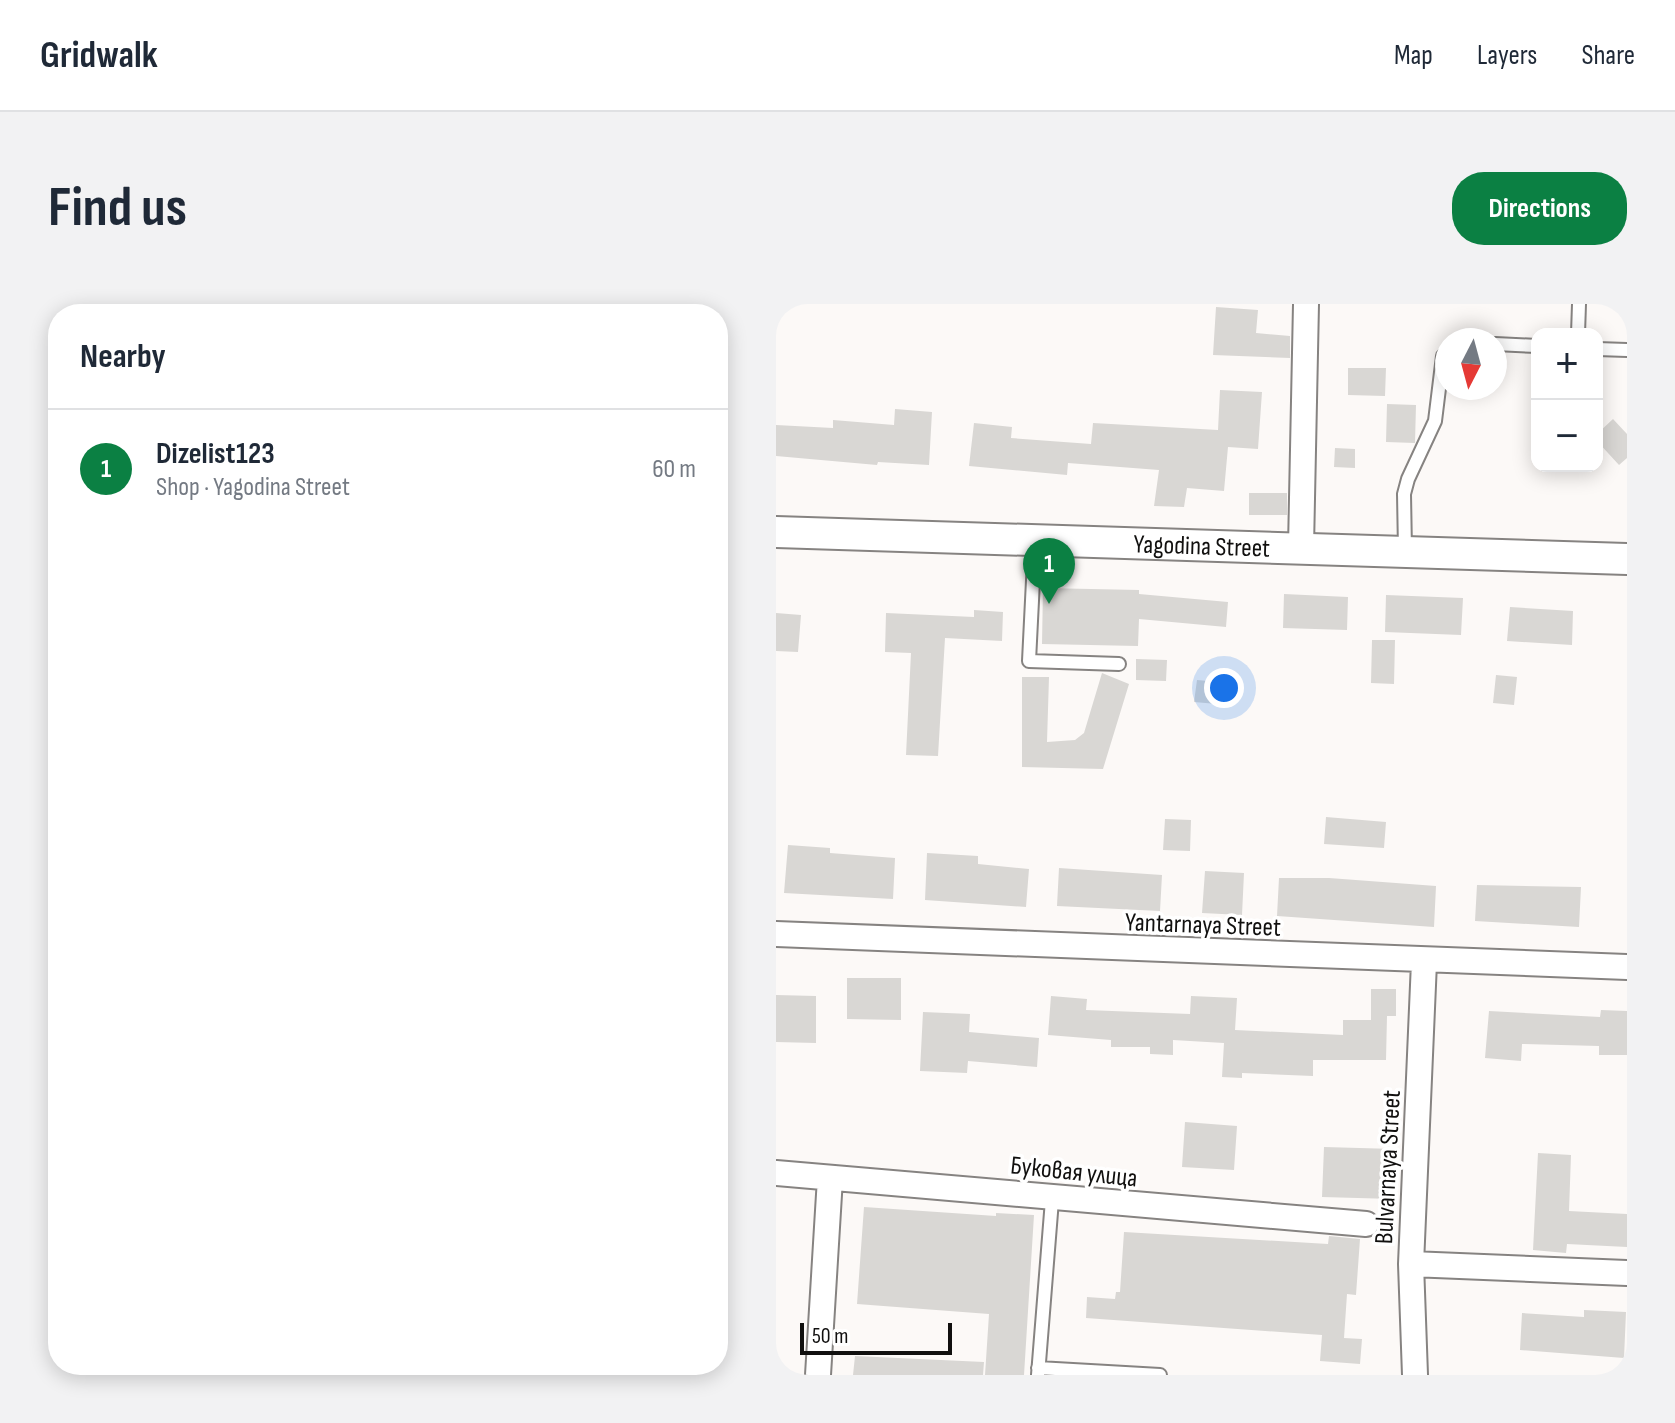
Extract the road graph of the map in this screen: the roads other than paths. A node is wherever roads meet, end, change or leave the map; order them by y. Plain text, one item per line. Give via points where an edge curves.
1 (1306, 304) edge
2 (1579, 304) edge
3 (1578, 328) edge
4 (1507, 345) edge
5 (1531, 346) edge
6 (1603, 349) edge
7 (1627, 350) edge
8 (1438, 400) edge
9 (776, 532) edge
10 (1035, 540) junction
11 (1301, 547) junction
12 (1405, 550) junction
13 (1627, 559) edge
14 (1119, 664) dead end
15 (776, 934) edge
16 (1424, 962) junction
17 (1627, 967) edge
18 (776, 1173) edge
19 (830, 1178) junction
20 (1052, 1200) junction
21 (1366, 1224) dead end
22 (1411, 1264) junction
23 (1627, 1273) edge
24 (1038, 1371) edge
25 (818, 1375) edge
26 (1160, 1375) edge
27 (1415, 1375) edge

1 - 11 street
2 - 3 lane
4 - 5 lane
6 - 7 lane
8 - 12 lane via 1435,421 1404,494
9 - 10 street, Yagodina Street
10 - 11 street, Yagodina Street
10 - 14 lane via 1029,661
11 - 12 street, Yagodina Street
12 - 13 street, Yagodina Street
15 - 16 street, Yantarnaya Street
16 - 17 street, Yantarnaya Street
16 - 22 street, Bulvarnaya Street
18 - 19 street, Буковая улица
19 - 20 street, Буковая улица via 1007,1191
19 - 25 street
20 - 21 street, Буковая улица
20 - 24 lane
22 - 23 street
22 - 27 street, Bulvarnaya Street
24 - 26 lane

